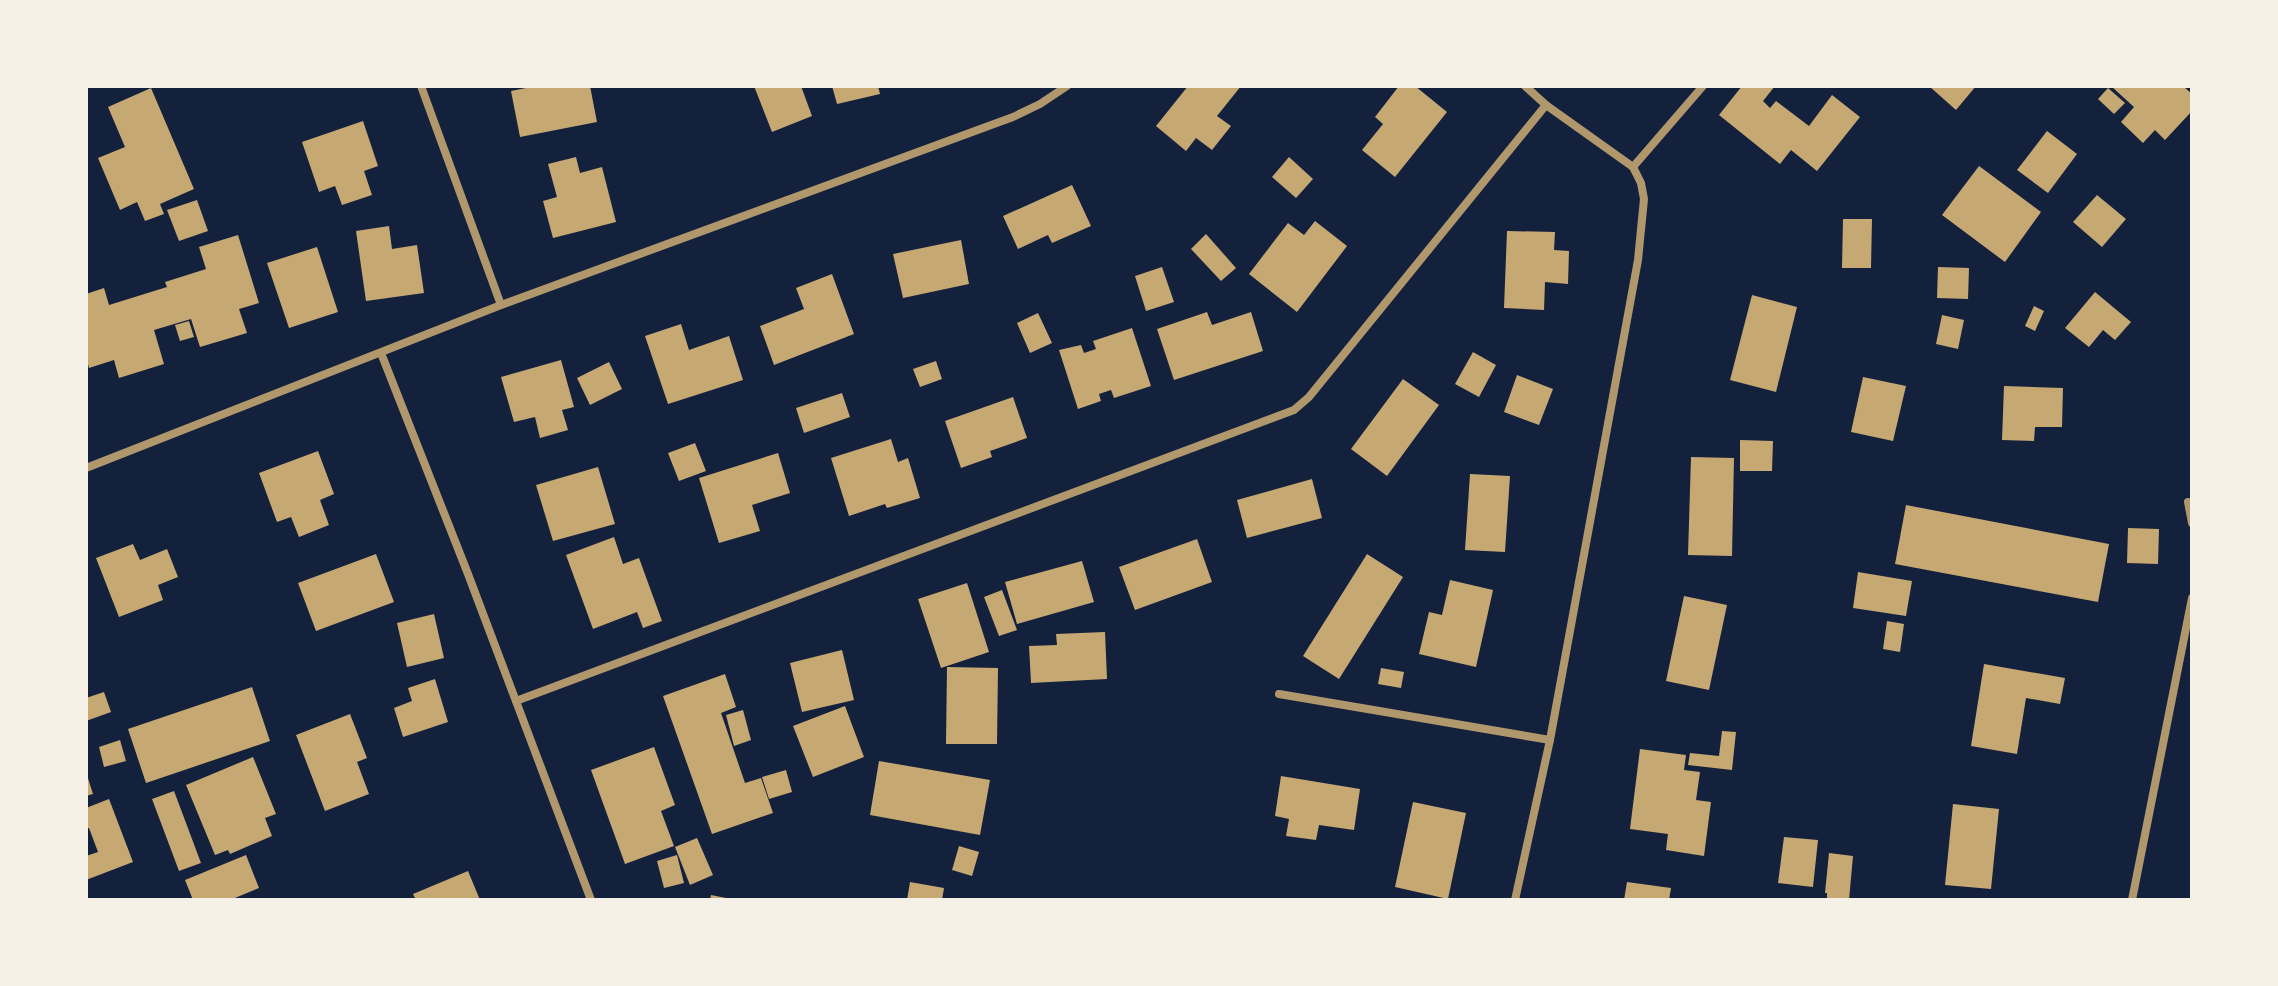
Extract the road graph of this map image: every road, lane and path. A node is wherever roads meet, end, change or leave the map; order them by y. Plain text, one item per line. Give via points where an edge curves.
1 (421, 86) edge
2 (1067, 86) edge
3 (1525, 86) edge
4 (1703, 86) edge
5 (1546, 105) junction
6 (1633, 167) junction
7 (501, 305) junction
8 (381, 353) junction
9 (86, 468) edge
10 (2188, 502) dead end
11 (2192, 523) edge
12 (2192, 598) edge
13 (1279, 694) dead end
14 (516, 701) junction
15 (1550, 740) junction
16 (591, 900) edge
17 (1515, 900) edge
18 (2132, 900) edge

1 - 7 street
2 - 7 street via 1013,117
3 - 5 street
4 - 6 street
5 - 6 street
5 - 14 street via 1294,410
6 - 15 street via 1644,199 1643,226
7 - 8 street
8 - 9 street
8 - 14 street
10 - 11 street
12 - 18 street
13 - 15 street
14 - 16 street
15 - 17 street

